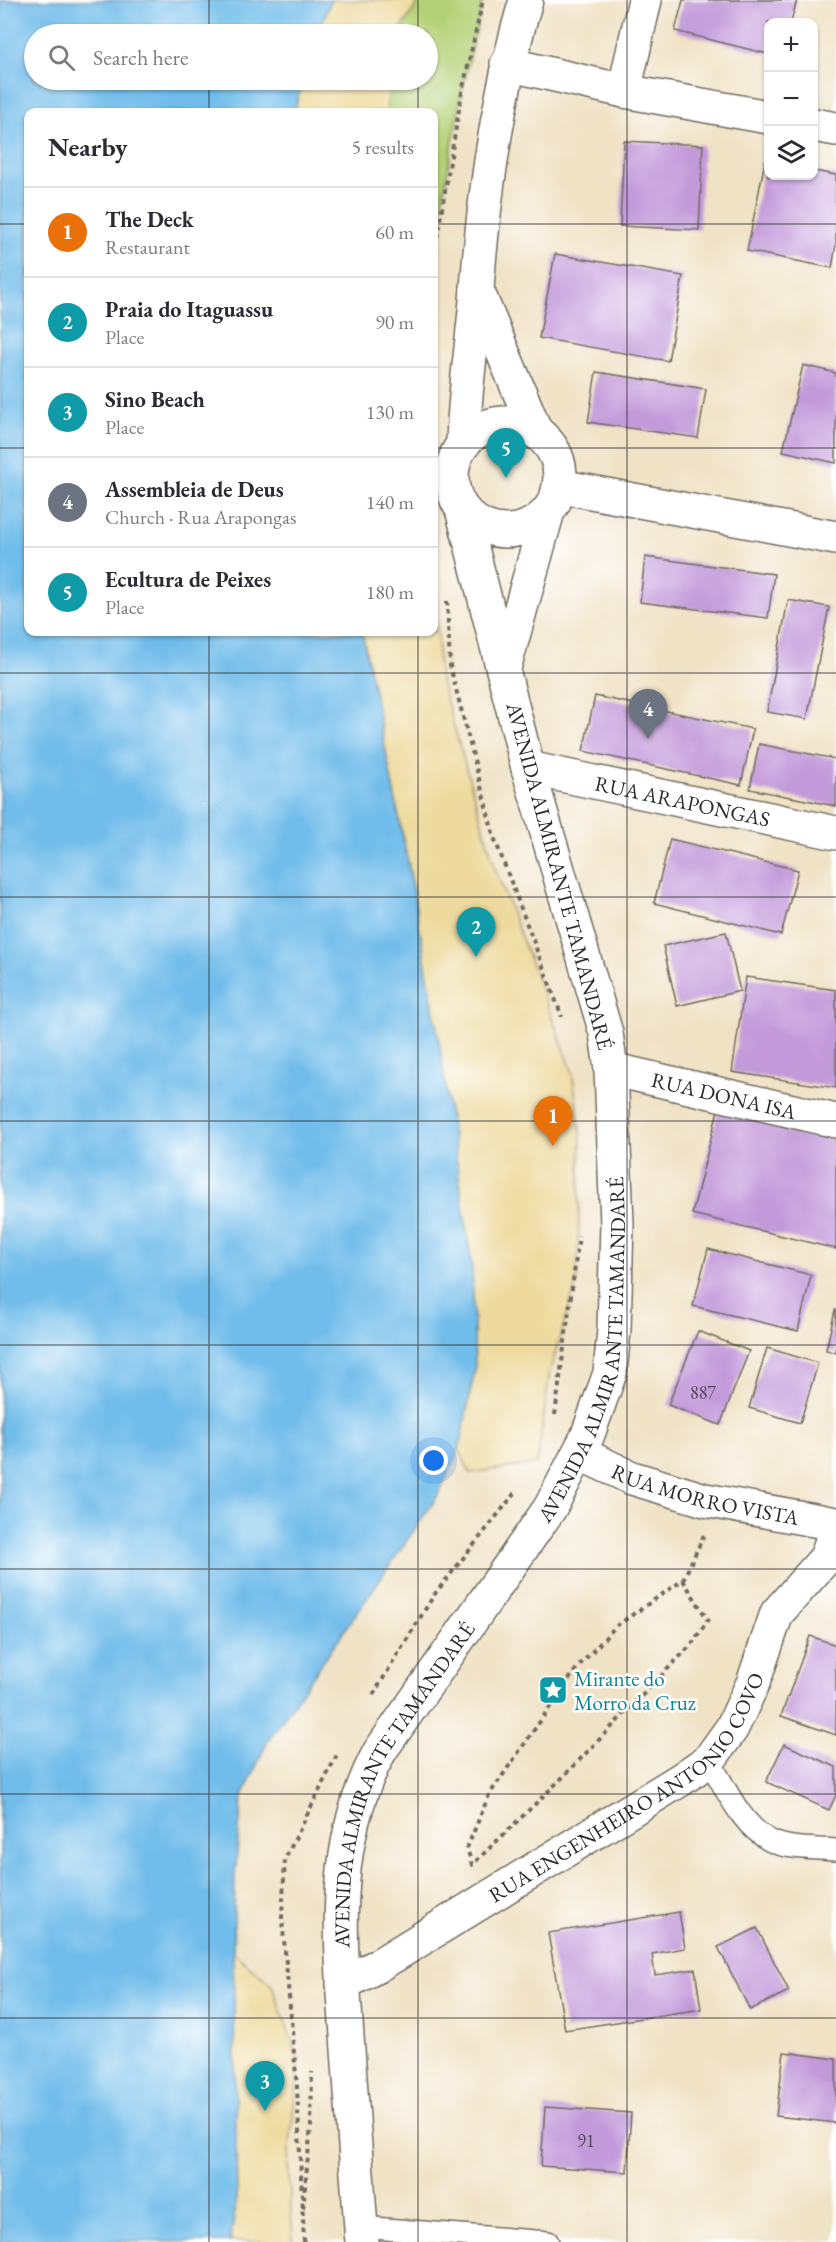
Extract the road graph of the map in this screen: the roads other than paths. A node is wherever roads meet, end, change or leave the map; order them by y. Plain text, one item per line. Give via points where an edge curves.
1 (526, 0) edge
2 (645, 0) edge
3 (507, 64) junction
4 (624, 91) junction
5 (764, 116) edge
6 (818, 126) edge
7 (836, 129) edge
8 (477, 290) junction
9 (536, 432) junction
10 (463, 444) junction
11 (554, 498) junction
12 (462, 509) junction
13 (836, 538) edge
14 (504, 667) junction
15 (528, 768) junction
16 (836, 832) edge
17 (611, 1069) junction
18 (836, 1121) edge
19 (579, 1453) junction
20 (836, 1526) edge
21 (709, 1760) junction
22 (836, 1850) edge
23 (343, 1984) junction
24 (362, 2234) edge
25 (548, 2242) edge

1 - 3 main road, AVENIDA ALMIRANTE TAMANDARÉ
2 - 4 main road
3 - 4 main road
3 - 8 main road, AVENIDA ALMIRANTE TAMANDARÉ via 481,235
4 - 5 main road
6 - 7 main road
8 - 9 main road, AVENIDA ALMIRANTE TAMANDARÉ
8 - 10 main road, AVENIDA ALMIRANTE TAMANDARÉ via 464,394
9 - 10 main road via 524,426 497,424 484,428
9 - 11 main road, AVENIDA ALMIRANTE TAMANDARÉ via 556,456 560,476
10 - 12 main road, AVENIDA ALMIRANTE TAMANDARÉ via 452,472 453,492
11 - 12 main road via 529,526 505,531 481,525
11 - 13 main road
11 - 14 main road, AVENIDA ALMIRANTE TAMANDARÉ
12 - 14 main road, AVENIDA ALMIRANTE TAMANDARÉ
14 - 15 main road, AVENIDA ALMIRANTE TAMANDARÉ
15 - 16 main road, RUA ARAPONGAS
15 - 17 main road, AVENIDA ALMIRANTE TAMANDARÉ via 599,1003
17 - 18 main road, RUA DONA ISA
17 - 19 main road, AVENIDA ALMIRANTE TAMANDARÉ via 617,1224 614,1330 610,1373
19 - 20 main road, RUA MORRO VISTA via 632,1478 705,1500
19 - 23 main road, AVENIDA ALMIRANTE TAMANDARÉ via 550,1508 380,1751 364,1781 344,1856 340,1890
20 - 21 main road, RUA ENGENHEIRO ANTONIO COVO via 826,1558 777,1612 753,1683 732,1728
21 - 22 lane via 753,1828 772,1841 789,1846
21 - 23 main road, RUA ENGENHEIRO ANTONIO COVO
23 - 24 main road, AVENIDA ALMIRANTE TAMANDARÉ
24 - 25 lane

